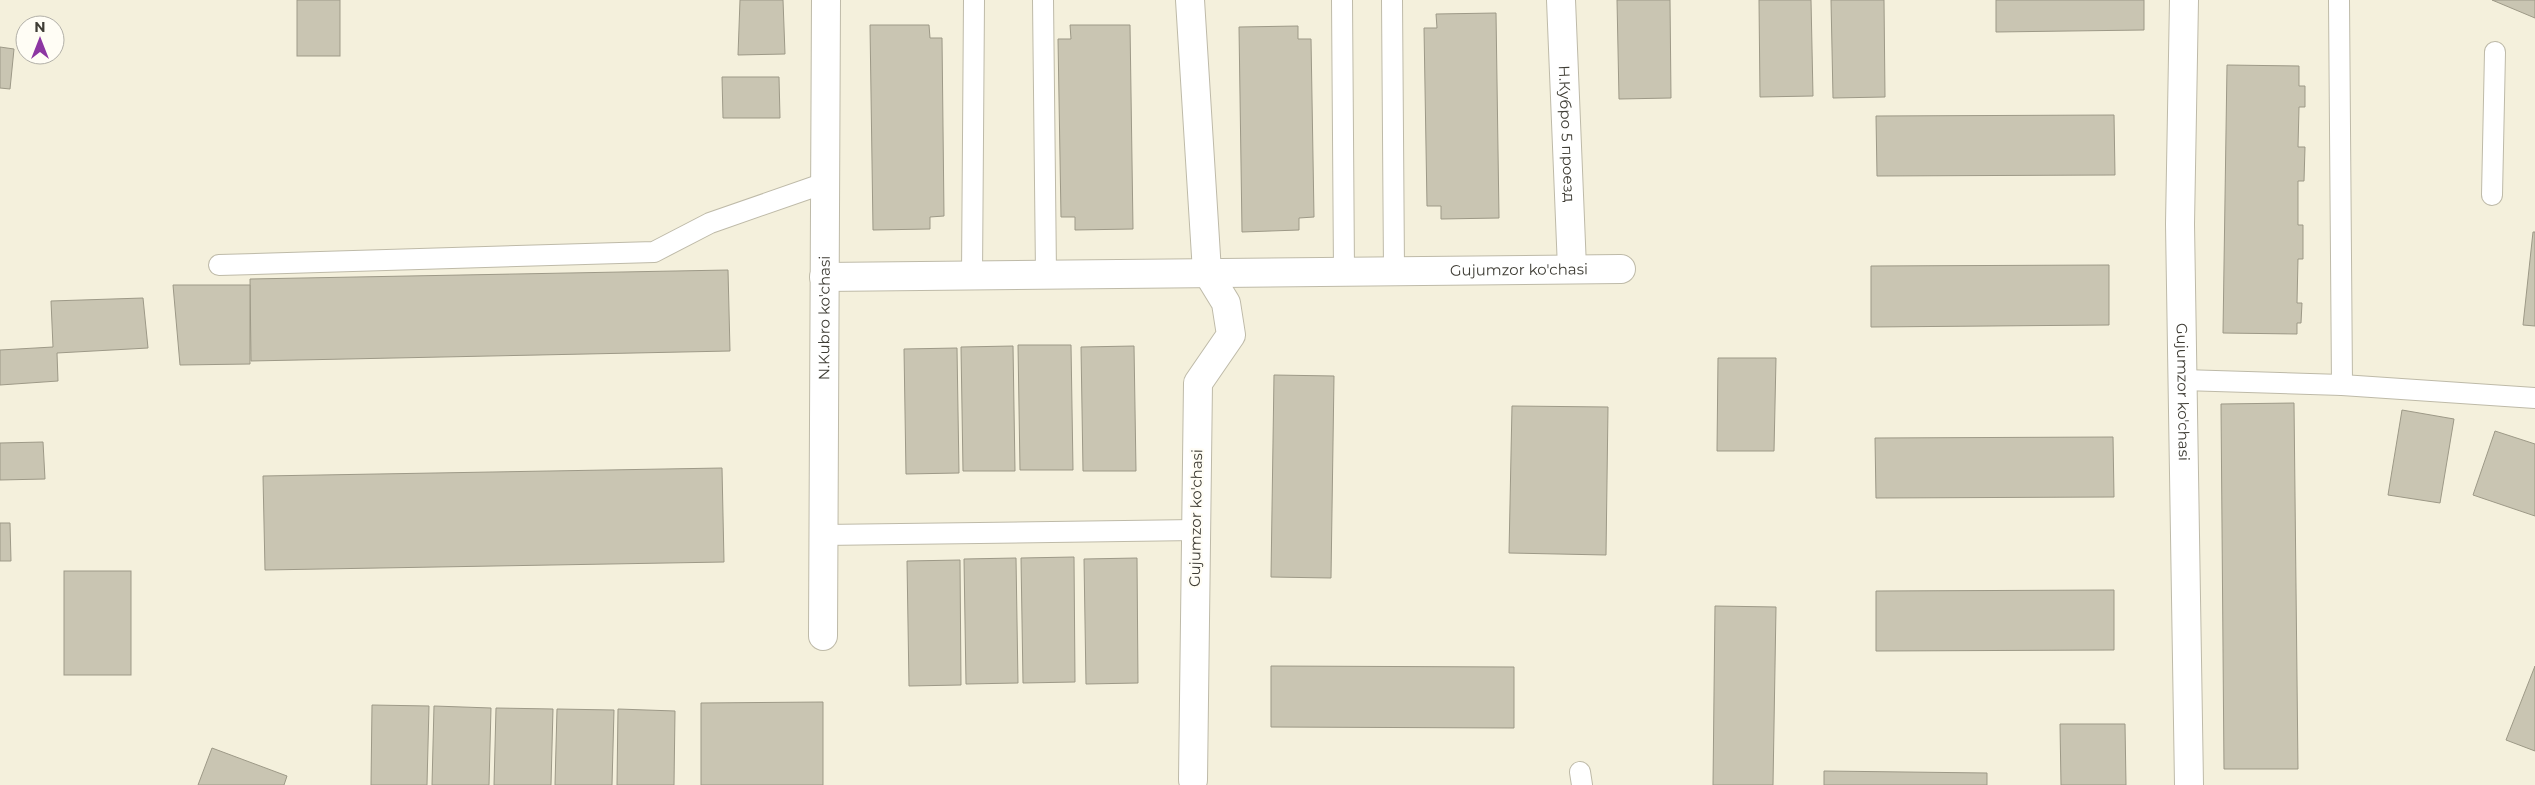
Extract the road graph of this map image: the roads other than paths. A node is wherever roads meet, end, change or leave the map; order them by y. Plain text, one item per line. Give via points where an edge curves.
1 (826, 0) edge
2 (974, 0) edge
3 (1043, 0) edge
4 (1190, 0) edge
5 (1342, 0) edge
6 (1392, 0) edge
7 (1561, 0) edge
8 (2184, 0) edge
9 (2339, 0) edge
10 (2495, 52) dead end
11 (825, 183) junction
12 (2492, 195) dead end
13 (219, 265) dead end
14 (1572, 268) junction
15 (1394, 270) junction
16 (1621, 270) dead end
17 (1344, 271) junction
18 (1207, 272) junction
19 (1046, 274) junction
20 (972, 275) junction
21 (824, 277) junction
22 (2183, 380) junction
23 (2342, 384) junction
24 (2535, 398) edge
25 (1196, 530) junction
26 (823, 535) junction
27 (822, 636) dead end
28 (1193, 780) dead end
29 (2189, 785) edge

1 - 11 street, N.Kubro ko'chasi
2 - 20 lane
3 - 19 lane
4 - 18 street, Gujumzor ko'chasi
5 - 17 lane
6 - 15 lane
7 - 14 street, Н.Кубро 5 проезд
8 - 22 street, Gujumzor ko'chasi via 2180,224
9 - 23 lane
10 - 12 lane
11 - 13 lane via 710,223 654,252
11 - 21 street, N.Kubro ko'chasi
14 - 15 street, Gujumzor ko'chasi
14 - 16 street, Gujumzor ko'chasi
15 - 17 street, Gujumzor ko'chasi
17 - 18 street, Gujumzor ko'chasi
18 - 19 street, Gujumzor ko'chasi
18 - 25 street, Gujumzor ko'chasi via 1226,302 1231,335 1198,383
19 - 20 street, Gujumzor ko'chasi
20 - 21 street, Gujumzor ko'chasi
21 - 26 street, N.Kubro ko'chasi
22 - 23 lane
22 - 29 street, Gujumzor ko'chasi
23 - 24 lane
25 - 26 lane
25 - 28 street, Gujumzor ko'chasi
26 - 27 street, N.Kubro ko'chasi

